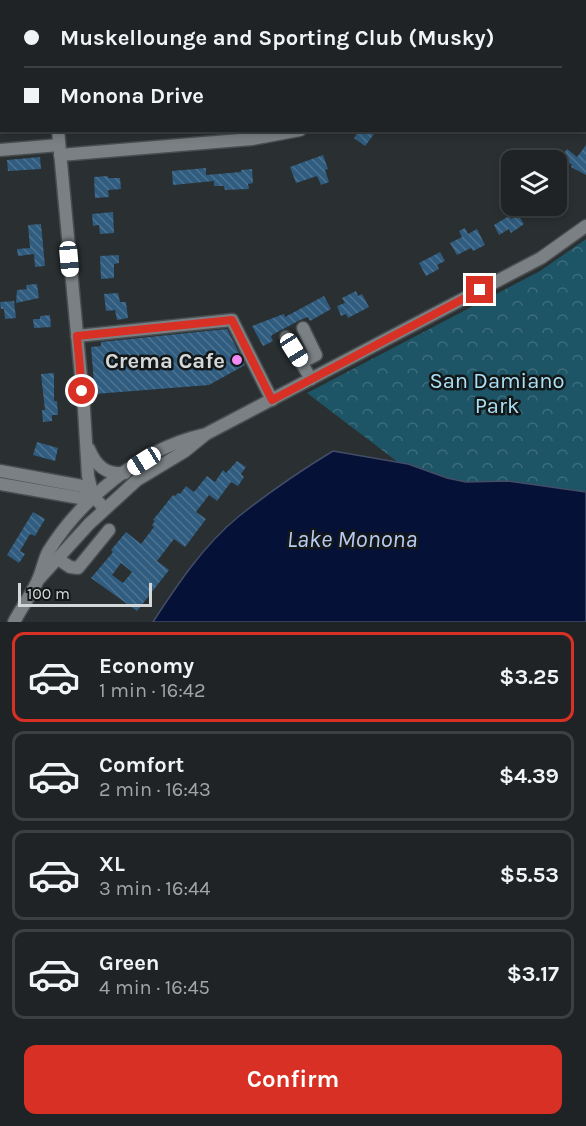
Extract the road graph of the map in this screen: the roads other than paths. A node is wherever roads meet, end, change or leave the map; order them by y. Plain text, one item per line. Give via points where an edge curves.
1 (58, 132) edge
2 (289, 132) edge
3 (0, 150) edge
4 (60, 150) junction
5 (586, 226) edge
6 (303, 328) dead end
7 (77, 336) junction
8 (286, 337) dead end
9 (316, 355) junction
10 (302, 362) junction
11 (325, 372) junction
12 (311, 379) junction
13 (272, 400) junction
14 (206, 434) junction
15 (86, 443) junction
16 (0, 471) edge
17 (125, 473) junction
18 (0, 484) edge
19 (53, 493) junction
20 (93, 496) junction
21 (105, 509) junction
22 (69, 524) junction
23 (109, 530) dead end
24 (58, 559) junction
25 (38, 580) junction
26 (14, 622) edge

1 - 4 street
2 - 4 street via 252,139
3 - 4 street
4 - 7 street
5 - 11 street via 541,258
6 - 9 street
7 - 13 street via 232,320
7 - 15 street
8 - 10 street
9 - 10 street
9 - 11 street
10 - 12 street
11 - 12 street
12 - 13 street
13 - 14 street
14 - 17 street via 178,442
14 - 21 street via 137,480
15 - 17 street via 102,469
15 - 20 street
16 - 20 street via 82,486
17 - 20 street
18 - 19 street
19 - 20 street
19 - 22 street via 68,510
20 - 21 street
20 - 22 street
21 - 24 street
22 - 25 street via 44,559
23 - 24 street via 78,568
24 - 25 street
25 - 26 street

